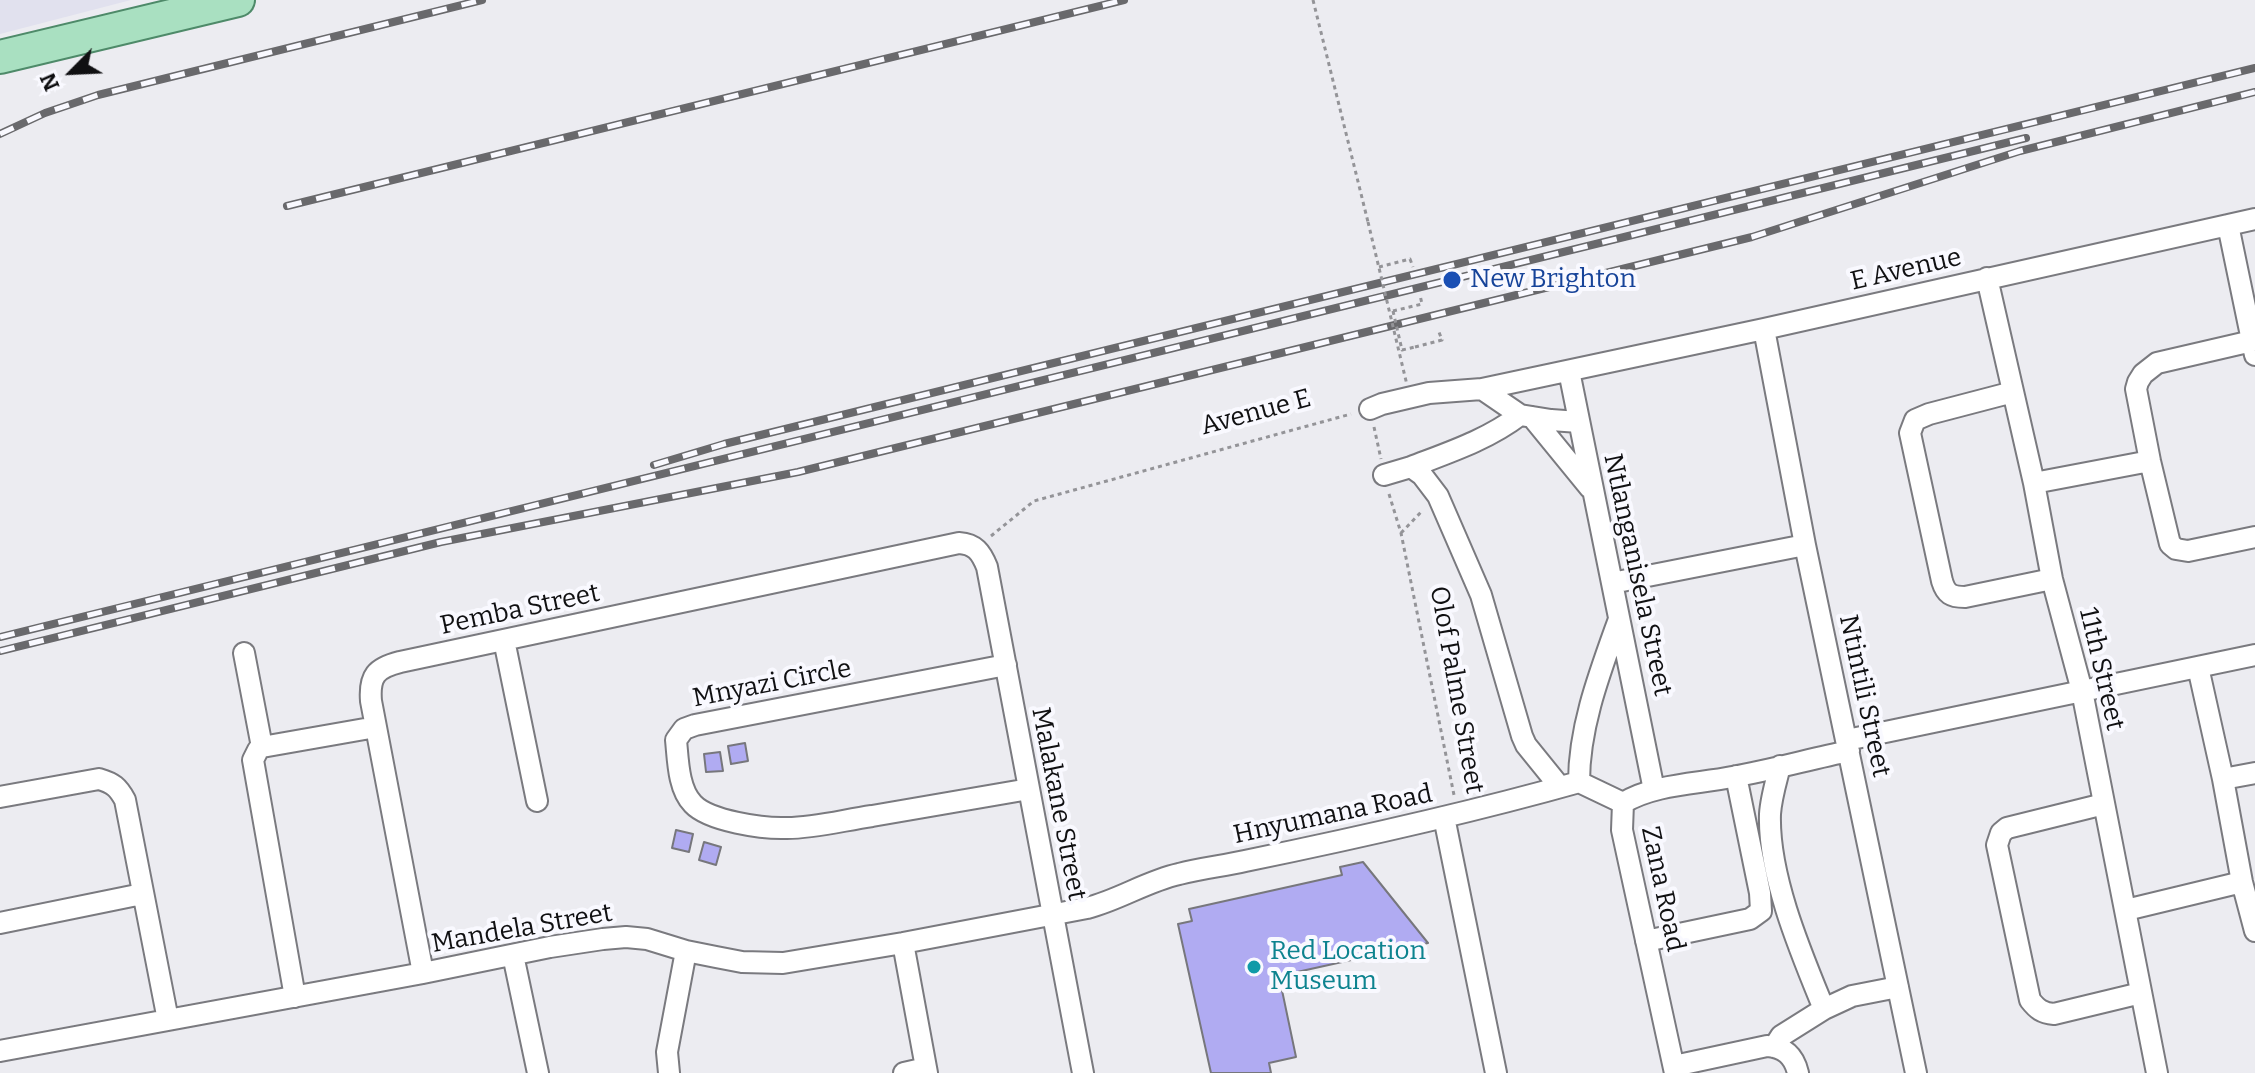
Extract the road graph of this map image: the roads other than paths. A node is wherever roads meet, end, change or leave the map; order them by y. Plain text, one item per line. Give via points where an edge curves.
1 (238, 0) edge
2 (200, 4) edge
3 (0, 57) edge
4 (2255, 219) edge
5 (2228, 225) junction
6 (1987, 278) junction
7 (1764, 329) junction
8 (2254, 348) edge
9 (1569, 371) junction
10 (1482, 389) junction
11 (2013, 392) junction
12 (1370, 409) road end
13 (1526, 416) junction
14 (1579, 422) junction
15 (2150, 461) junction
16 (1411, 467) junction
17 (1384, 475) road end
18 (2034, 483) junction
19 (1592, 490) junction
20 (2255, 537) edge
21 (1805, 545) junction
22 (979, 551) joint
23 (2052, 579) junction
24 (1612, 583) junction
25 (1620, 617) junction
26 (504, 640) junction
27 (244, 653) dead end
28 (2255, 655) edge
29 (1006, 665) junction
30 (2198, 667) junction
31 (2082, 691) junction
32 (376, 727) junction
33 (1848, 745) junction
34 (262, 747) junction
35 (1780, 766) junction
36 (2255, 773) edge
37 (1736, 776) junction
38 (2223, 779) junction
39 (1570, 785) junction
40 (1029, 789) junction
41 (1654, 790) junction
42 (0, 797) edge
43 (1741, 799) junction
44 (537, 801) dead end
45 (1623, 803) junction
46 (2104, 804) junction
47 (1770, 811) junction
48 (1444, 817) junction
49 (2242, 882) junction
50 (142, 894) junction
51 (2126, 910) junction
52 (1053, 914) junction
53 (0, 923) edge
54 (2255, 931) edge
55 (1646, 941) junction
56 (903, 943) junction
57 (686, 951) junction
58 (513, 955) junction
59 (423, 973) junction
60 (1898, 987) junction
61 (2141, 993) junction
62 (295, 997) junction
63 (1824, 1009) junction
64 (168, 1020) junction
65 (1774, 1047) junction
66 (0, 1051) edge
67 (1675, 1069) edge
68 (926, 1071) edge
69 (538, 1073) edge
70 (669, 1073) edge
71 (904, 1073) edge
72 (1083, 1073) edge
73 (1496, 1073) edge
74 (1798, 1073) edge
75 (1916, 1073) edge
76 (2157, 1073) edge

1 - 2 main road
2 - 3 main road
4 - 5 street, E Avenue
5 - 6 street, E Avenue
5 - 8 street
6 - 7 street, E Avenue
6 - 11 street, 11th Street
7 - 9 street, E Avenue
7 - 21 street, Ntintili Street
8 - 15 street via 2157,363 2143,374 2136,389
9 - 10 street
9 - 14 street, Ntlanganisela Street
10 - 12 street via 1429,393
10 - 13 street
11 - 18 street, 11th Street
11 - 23 street via 1915,420 1910,433 1919,479 1949,595 1965,597
13 - 14 street
13 - 16 street via 1474,444
13 - 19 street
14 - 19 street, Ntlanganisela Street
15 - 18 street
15 - 20 street via 2168,538 2176,549
16 - 17 street
16 - 39 street via 1438,496 1481,595 1526,745
18 - 23 street, 11th Street
19 - 24 street, Ntlanganisela Street
21 - 24 street
21 - 33 street, Ntintili Street
22 - 26 street, Pemba Street via 959,543
22 - 29 street, Malakane Street via 987,567
23 - 31 street, 11th Street
24 - 25 street, Ntlanganisela Street
25 - 39 street via 1596,682
25 - 41 street, Ntlanganisela Street
26 - 32 street, Pemba Street via 385,666 370,688
26 - 44 street
27 - 34 street
28 - 30 street, Zana Road
29 - 40 street, Malakane Street
29 - 40 street, Mnyazi Circle via 695,725 676,740 679,769 690,802 698,809 776,828
30 - 31 street, Zana Road
30 - 38 street
31 - 33 street, Zana Road
31 - 46 street, 11th Street
32 - 34 street
32 - 59 street, Pemba Street
33 - 35 street, Zana Road
33 - 60 street, Ntintili Street
34 - 62 street via 253,760
35 - 37 street, Zana Road
35 - 47 street
36 - 38 street
37 - 41 street, Zana Road
37 - 43 street
38 - 49 street
39 - 45 street
39 - 48 street, Hnyumana Road
40 - 52 street, Malakane Street
41 - 45 street, Zana Road
42 - 50 street via 99,779 113,783 125,800
43 - 47 street
43 - 55 street via 1761,911 1750,919
45 - 55 street, Zana Road via 1622,830
46 - 51 street, 11th Street
46 - 61 street via 2007,828 1997,845 2036,1008 2054,1014
47 - 63 street via 1789,920
48 - 52 street, Hnyumana Road via 1178,874 1104,904
48 - 73 street, Olof Palme Street
49 - 51 street
49 - 54 street
50 - 53 street
50 - 64 street
51 - 61 street, 11th Street
52 - 56 street, Mandela Street
52 - 72 street, Malakane Street
55 - 67 street, Zana Road
56 - 57 street, Mandela Street via 774,963
56 - 68 street
57 - 58 street, Mandela Street via 626,937
57 - 70 street via 667,1052
58 - 59 street, Mandela Street
58 - 69 street
59 - 62 street, Mandela Street
60 - 63 street via 1852,996
60 - 75 street, Ntintili Street
61 - 76 street, 11th Street
62 - 64 street, Mandela Street
63 - 65 street via 1781,1036
64 - 66 street, Mandela Street
65 - 67 street
65 - 74 street via 1787,1052
68 - 71 street

